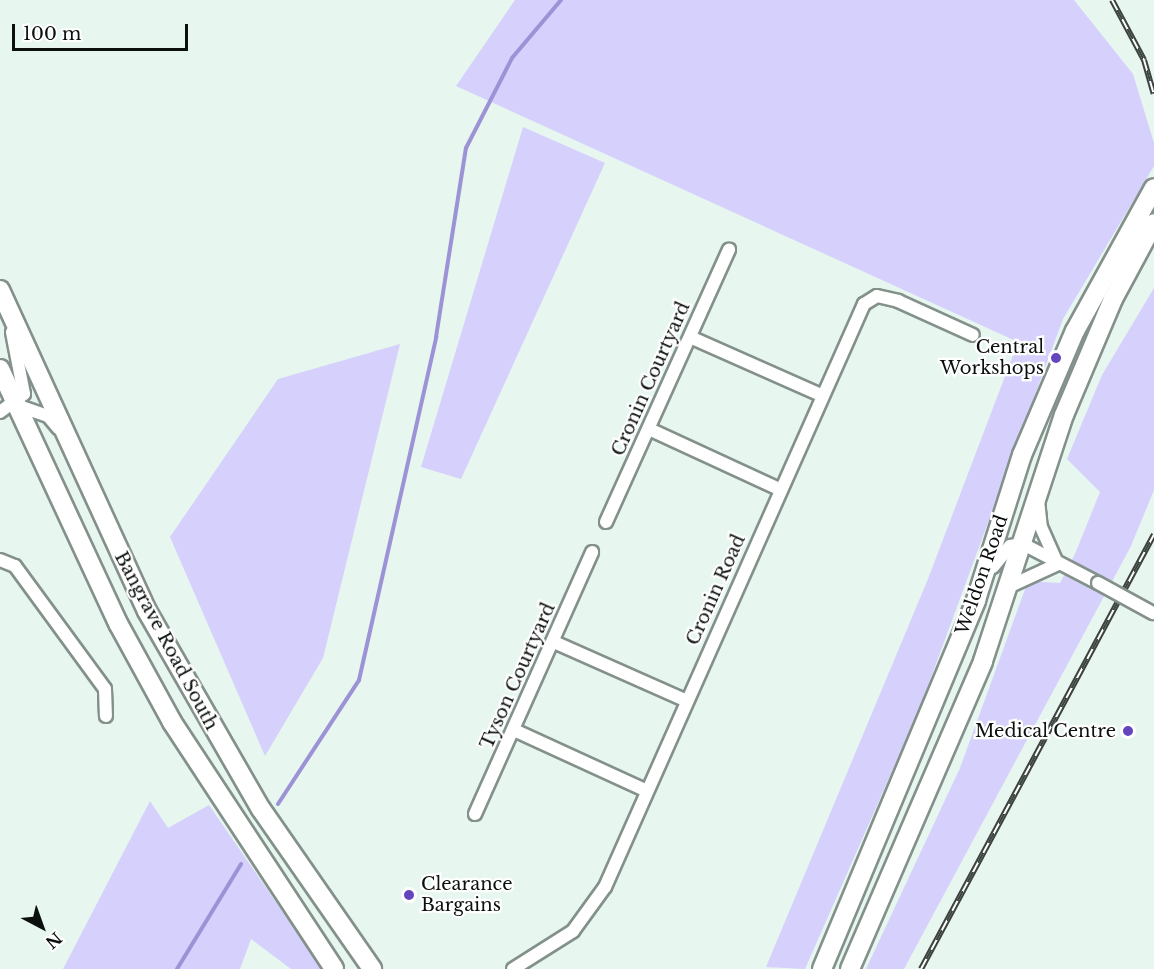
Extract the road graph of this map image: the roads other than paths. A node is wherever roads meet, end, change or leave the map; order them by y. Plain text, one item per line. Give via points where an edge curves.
1 (1154, 188) edge
2 (1154, 223) edge
3 (729, 250) dead end
4 (1, 293) edge
5 (973, 335) dead end
6 (690, 337) junction
7 (0, 369) edge
8 (823, 396) junction
9 (8, 408) edge
10 (649, 429) junction
11 (64, 434) junction
12 (781, 490) junction
13 (1038, 499) junction
14 (606, 522) dead end
15 (1023, 544) junction
16 (592, 552) dead end
17 (0, 560) edge
18 (1058, 564) junction
19 (1008, 586) junction
20 (976, 600) junction
21 (1153, 613) edge
22 (554, 642) junction
23 (685, 700) junction
24 (106, 716) dead end
25 (514, 730) junction
26 (645, 789) junction
27 (475, 814) dead end
28 (334, 969) edge
29 (372, 969) edge
30 (513, 969) edge
31 (822, 969) edge
32 (850, 969) edge

1 - 20 highway, Weldon Road via 1075,331 1022,455
2 - 13 highway, Weldon Road via 1113,299 1064,416
3 - 6 street, Cronin Courtyard
4 - 9 street via 25,377 24,394
4 - 11 highway, Bangrave Road South
5 - 8 street, Cronin Road via 877,296 864,304
6 - 8 street
6 - 10 street, Cronin Courtyard
7 - 9 highway, Bangrave Road South
8 - 12 street, Cronin Road
9 - 11 street via 48,416
9 - 28 highway, Bangrave Road South via 172,722
10 - 12 street
10 - 14 street, Cronin Courtyard
11 - 29 highway, Bangrave Road South via 147,611 201,710 261,809
12 - 23 street, Cronin Road
13 - 15 highway, Weldon Road
13 - 18 street via 1046,544
15 - 18 street
15 - 19 highway, Weldon Road
15 - 20 street via 1000,554
16 - 22 street, Tyson Courtyard
17 - 24 street via 15,566 105,689
18 - 19 street
18 - 21 street, bridge
19 - 32 highway, Weldon Road via 941,765
20 - 31 highway, Weldon Road
22 - 23 street
22 - 25 street, Tyson Courtyard
23 - 26 street, Cronin Road
25 - 26 street
25 - 27 street, Tyson Courtyard
26 - 30 street, Cronin Road via 605,887 573,931

